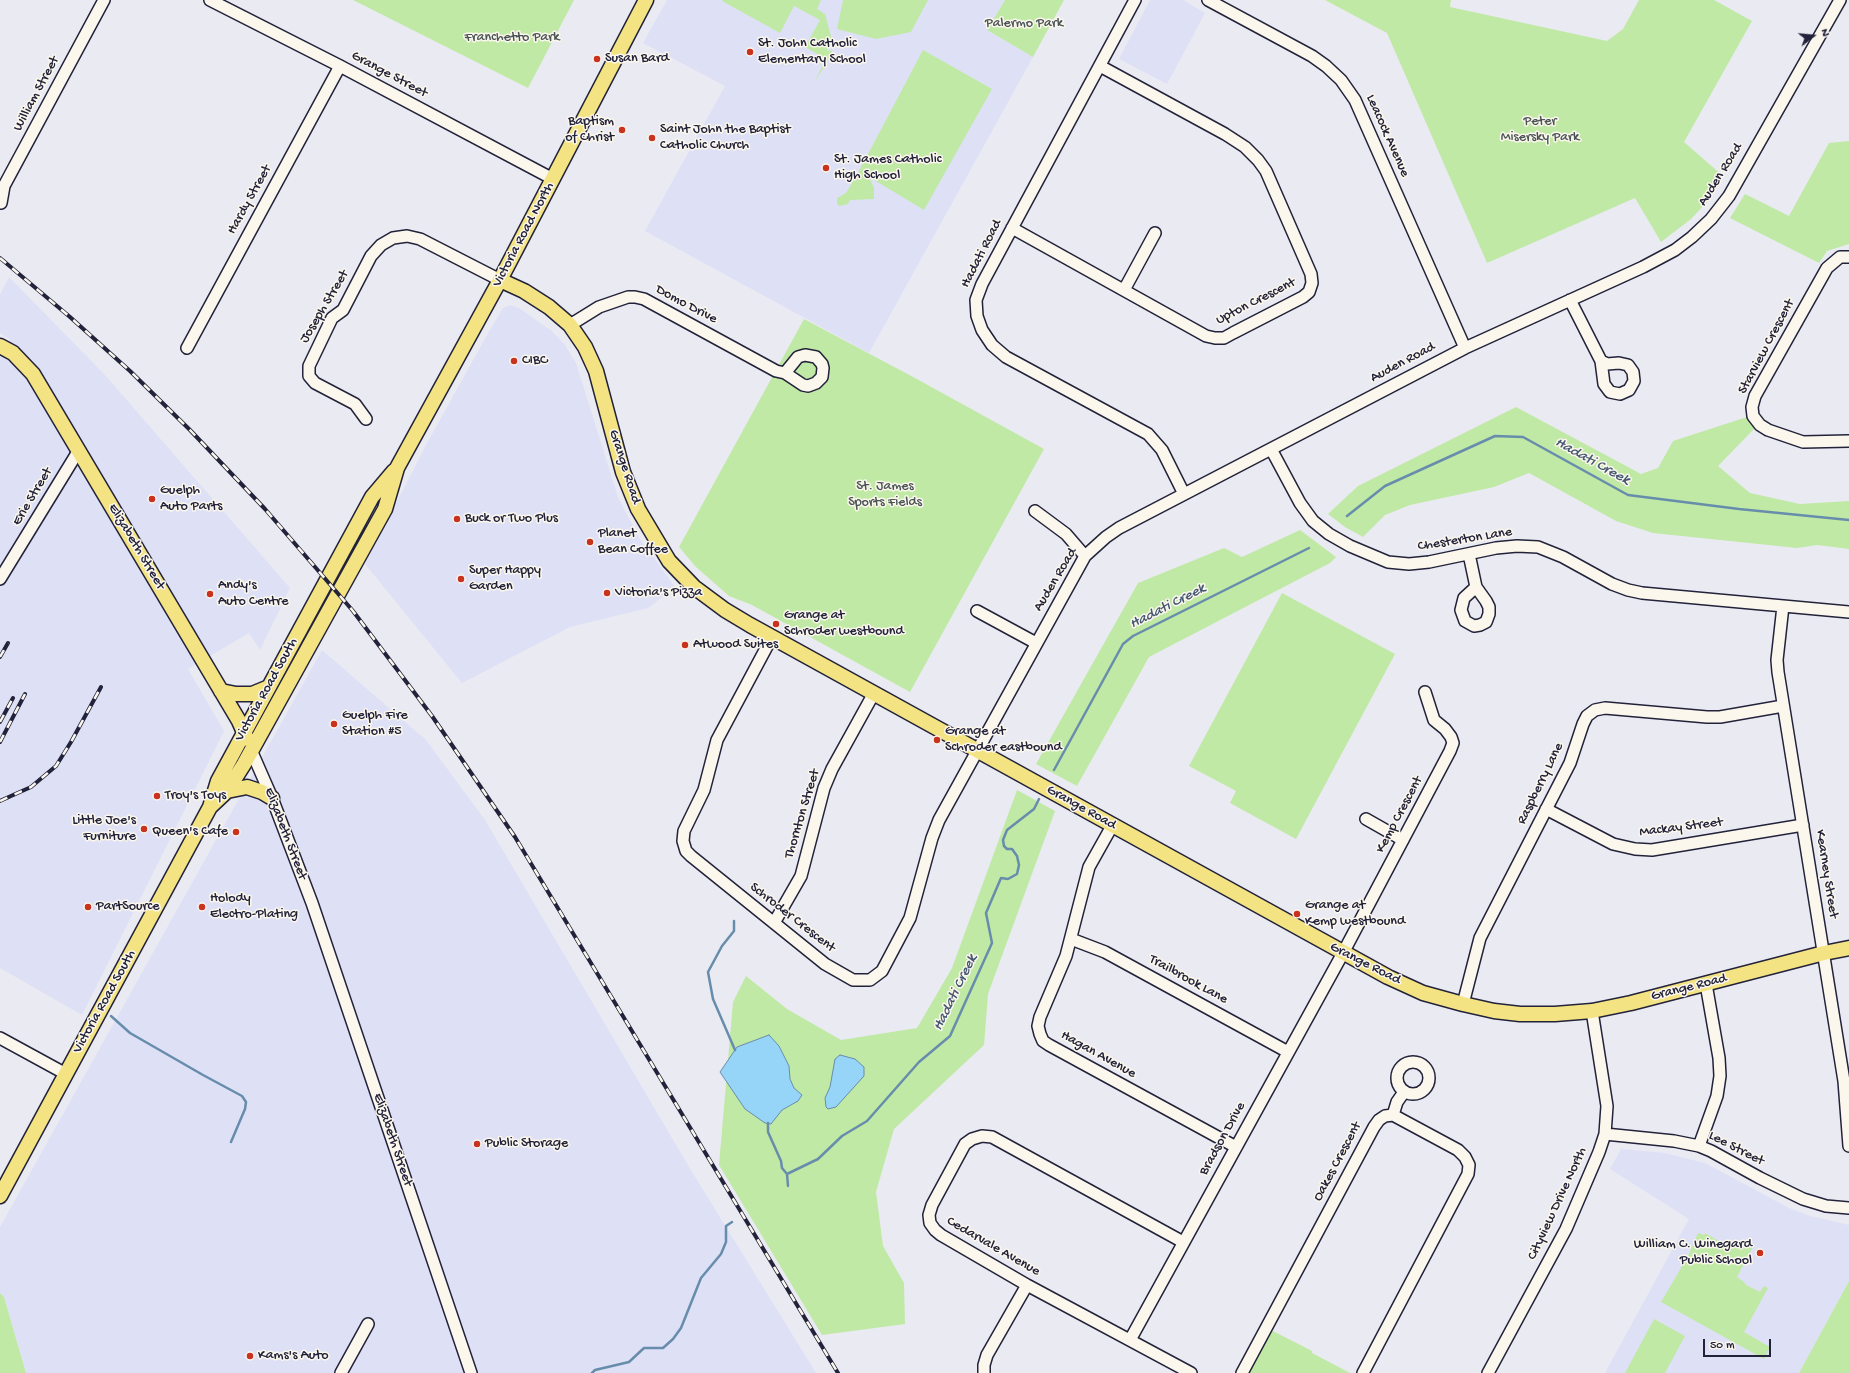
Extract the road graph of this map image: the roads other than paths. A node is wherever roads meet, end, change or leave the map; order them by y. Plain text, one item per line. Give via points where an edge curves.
1 (104, 0) edge
2 (210, 0) edge
3 (646, 0) edge
4 (1135, 0) edge
5 (1208, 0) edge
6 (1840, 0) edge
7 (340, 66) junction
8 (1100, 66) junction
9 (553, 179) junction
10 (1, 203) edge
11 (1012, 228) junction
12 (1155, 233) dead end
13 (1849, 256) edge
14 (500, 280) junction
15 (1124, 290) junction
16 (1570, 300) junction
17 (570, 325) junction
18 (0, 346) edge
19 (187, 348) dead end
20 (1465, 348) junction
21 (1600, 361) dead end
22 (785, 373) dead end
23 (366, 418) dead end
24 (1849, 442) edge
25 (1272, 449) junction
26 (79, 450) junction
27 (397, 468) junction
28 (1184, 494) junction
29 (1035, 511) dead end
30 (1469, 554) junction
31 (1085, 556) junction
32 (330, 575) joint
33 (0, 579) edge
34 (341, 587) joint
35 (1476, 587) dead end
36 (1782, 606) junction
37 (977, 611) dead end
38 (1849, 612) edge
39 (772, 637) junction
40 (1036, 643) junction
41 (269, 687) junction
42 (221, 691) junction
43 (1425, 692) dead end
44 (874, 693) junction
45 (1783, 706) junction
46 (244, 733) junction
47 (251, 750) junction
48 (977, 751) junction
49 (227, 791) junction
50 (272, 798) junction
51 (210, 807) junction
52 (1546, 809) junction
53 (1366, 819) dead end
54 (1112, 826) junction
55 (1803, 826) junction
56 (1403, 840) junction
57 (774, 923) junction
58 (1071, 939) junction
59 (1849, 948) edge
60 (1343, 953) junction
61 (1824, 953) junction
62 (1706, 984) junction
63 (1463, 1004) junction
64 (1592, 1011) junction
65 (0, 1038) edge
66 (1288, 1052) junction
67 (66, 1074) junction
68 (1404, 1092) dead end
69 (1393, 1115) junction
70 (1605, 1134) junction
71 (1700, 1146) junction
72 (1849, 1146) edge
73 (1236, 1147) junction
74 (0, 1196) edge
75 (1849, 1208) edge
76 (1183, 1242) junction
77 (1027, 1284) junction
78 (368, 1324) dead end
79 (1130, 1340) junction
80 (341, 1373) edge
81 (471, 1373) edge
82 (984, 1373) edge
83 (1191, 1373) edge
84 (1242, 1373) edge
85 (1363, 1373) edge
86 (1488, 1373) edge

1 - 10 street, William Street via 4,186
2 - 7 street, Grange Street
3 - 9 main road, Victoria Road North
4 - 8 street, Hadati Road
5 - 20 street, Leacock Avenue via 1312,56 1341,80 1355,100
6 - 16 street, Auden Road via 1718,212 1675,250
7 - 9 street, Grange Street
7 - 19 street, Hardy Street
8 - 11 street, Hadati Road
8 - 15 street, Upton Crescent via 1225,134 1245,147 1258,160 1266,171 1311,274 1312,283 1309,292 1303,297 1224,338 1206,336
9 - 14 main road, Victoria Road North
11 - 15 street, Upton Crescent
11 - 28 street, Hadati Road via 976,300 977,316 982,330 992,345 1006,357 1148,434 1162,450
12 - 15 street
13 - 24 street, Starview Crescent via 1840,257 1827,268 1755,396 1752,407 1753,416 1760,426 1768,430 1803,442
14 - 17 main road, Grange Road via 549,307
14 - 23 street, Joseph Street via 420,239 407,236 393,238 381,245 371,256 343,310 332,318 308,366 309,376 315,383 355,404
14 - 27 main road, Victoria Road North
16 - 20 street, Auden Road
16 - 21 street
17 - 22 street, Domo Drive via 599,307 628,297 644,299 776,371
17 - 39 main road, Grange Road via 585,347 596,371 629,489 657,543 669,561 694,587 725,610
18 - 26 main road, Elizabeth Street via 13,352 33,374
20 - 25 street, Auden Road
25 - 28 street, Auden Road
25 - 30 street, Chesterton Lane via 1300,503 1313,520 1329,534 1350,546 1388,562 1409,564
26 - 33 street, Erie Street
26 - 42 main road, Elizabeth Street
27 - 32 main road, Victoria Road North via 372,497
27 - 34 main road, Victoria Road North via 385,509
28 - 31 street, Auden Road via 1119,528
29 - 31 street via 1066,534
30 - 35 street
30 - 36 street, Chesterton Lane via 1517,546 1538,547 1563,556 1612,584 1628,590
31 - 40 street, Auden Road
32 - 41 main road, Victoria Road South
34 - 47 main road, Victoria Road South
36 - 38 street, Chesterton Lane
36 - 45 street, Kearney Street via 1777,660
37 - 40 street
39 - 44 main road, Grange Road
39 - 57 street, Schroder Crescent via 717,740 704,790 684,831 683,841 686,851 691,856
40 - 48 street, Auden Road
41 - 42 main road via 252,694
41 - 46 main road, Victoria Road South
42 - 46 main road, Elizabeth Street
43 - 56 street, Kemp Crescent via 1434,720 1445,728 1452,743
44 - 48 main road, Grange Road
44 - 57 street, Thornton Street via 832,769 824,788 801,876
45 - 52 street, Raspberry Lane via 1720,717 1605,708 1595,710 1582,724 1570,763
45 - 55 street, Kearney Street
46 - 47 main road, Elizabeth Street
46 - 51 main road, Victoria Road South via 218,781
47 - 49 main road, Victoria Road South
47 - 50 street, Elizabeth Street
48 - 54 main road, Grange Road
48 - 57 street, Schroder Crescent via 939,820 910,918 882,971 876,977 862,981 853,980 825,964
49 - 50 main road via 247,787
49 - 51 main road, Victoria Road South
50 - 81 street, Elizabeth Street via 312,904
51 - 67 main road, Victoria Road South
52 - 55 street, Mackay Street via 1613,844 1635,849 1652,850
52 - 63 street, Raspberry Lane via 1480,938
53 - 56 street
54 - 58 street, Hagan Avenue via 1089,867
54 - 60 main road, Grange Road
55 - 61 street, Kearney Street
56 - 60 street, Kemp Crescent
58 - 66 street, Trailbrook Lane via 1105,952
58 - 73 street, Hagan Avenue via 1040,1017 1038,1026 1043,1041
59 - 61 main road, Grange Road
60 - 63 main road, Grange Road via 1423,993
60 - 66 street, Bradson Drive
61 - 62 main road, Grange Road
61 - 72 street, Kearney Street via 1844,1081
62 - 64 main road, Grange Road
62 - 71 street via 1720,1076 1717,1096
63 - 64 main road, Grange Road via 1520,1014
64 - 70 street, Cityview Drive North via 1607,1106
65 - 67 street
66 - 73 street, Bradson Drive
67 - 74 main road, Victoria Road South
68 - 69 street via 1397,1102
69 - 84 street, Oakes Crescent via 1385,1116 1374,1127
69 - 85 street via 1466,1156 1468,1174
70 - 71 street, Lee Street
70 - 86 street, Cityview Drive North via 1566,1229
71 - 75 street, Lee Street via 1804,1199 1826,1206
73 - 76 street, Bradson Drive
76 - 77 street, Cedarvale Avenue via 992,1138 972,1138 965,1144 932,1204 930,1223 941,1235
76 - 79 street, Bradson Drive
77 - 79 street, Cedarvale Avenue
77 - 82 street via 987,1355
78 - 80 street
79 - 83 street, Cedarvale Avenue

